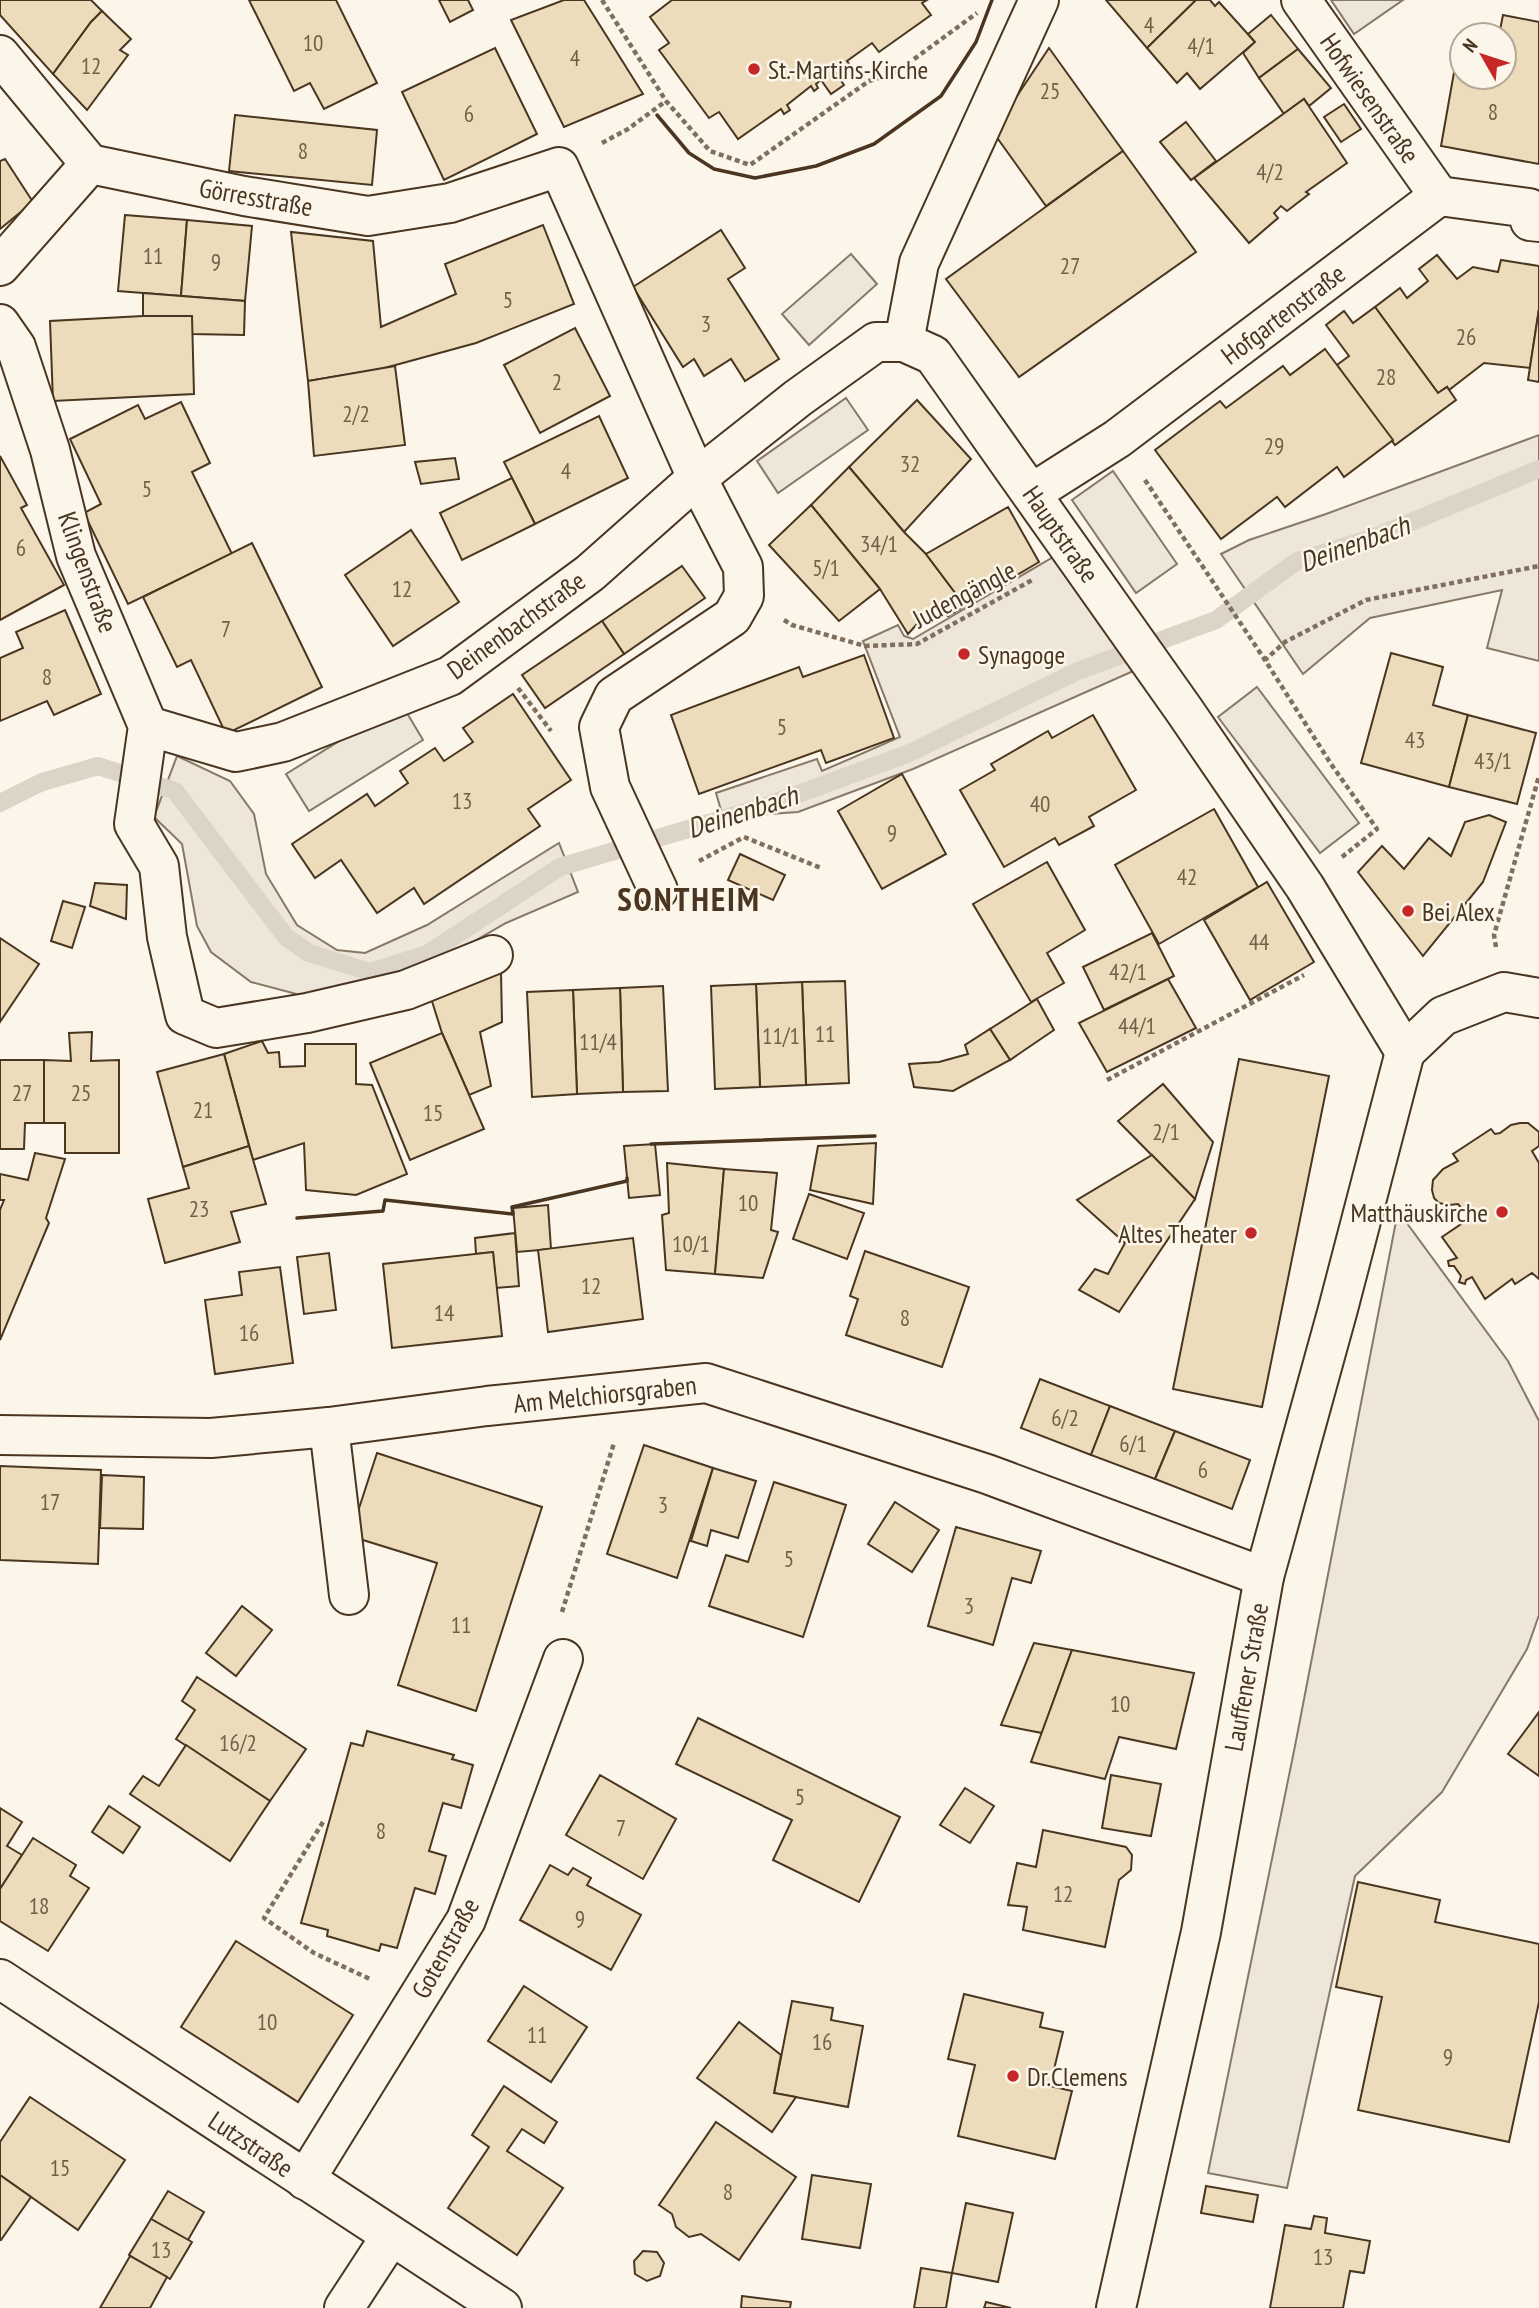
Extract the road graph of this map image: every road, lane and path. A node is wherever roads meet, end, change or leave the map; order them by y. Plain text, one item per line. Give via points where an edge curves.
1 (602, 0) edge
2 (1039, 0) edge
3 (1300, 0) edge
4 (979, 12) dead end
5 (0, 55) edge
6 (666, 101) junction
7 (628, 129) dead end
8 (90, 164) junction
9 (1439, 196) junction
10 (1539, 222) edge
11 (0, 266) edge
12 (0, 324) edge
13 (904, 342) junction
14 (1117, 439) junction
15 (698, 478) junction
16 (1032, 494) junction
17 (1539, 566) edge
18 (1086, 571) junction
19 (744, 596) junction
20 (489, 648) junction
21 (1265, 660) junction
22 (148, 726) junction
23 (599, 727) junction
24 (1539, 776) edge
25 (821, 867) dead end
26 (656, 887) joint
27 (1305, 887) junction
28 (1345, 953) junction
29 (493, 956) dead end
30 (1521, 995) edge
31 (1405, 1052) junction
32 (1107, 1080) dead end
33 (629, 1392) junction
34 (329, 1427) junction
35 (0, 1435) edge
36 (1264, 1577) junction
37 (349, 1595) dead end
38 (563, 1659) joint
39 (323, 1822) dead end
40 (0, 1979) edge
41 (383, 1985) dead end
42 (305, 2180) junction
43 (391, 2236) junction
44 (344, 2308) edge
45 (502, 2308) edge
46 (1116, 2308) edge

1 - 6 path
2 - 13 street via 919,263
3 - 9 street, Hofwiesenstraße
4 - 6 path via 895,73 869,81 750,165 710,151
5 - 8 street
6 - 7 path
8 - 11 street
8 - 15 street, Görresstraße via 368,216 450,203 559,167
9 - 10 street via 1529,208 1530,220
9 - 14 street, Hofgartenstraße
12 - 22 street, Klingenstraße via 16,347 50,450 76,556
13 - 15 street, Deinenbachstraße via 876,342
13 - 16 street, Hauptstraße via 933,355
14 - 16 street, Hofgartenstraße
14 - 21 path
15 - 19 street via 743,566
15 - 20 street, Deinenbachstraße via 590,573
16 - 18 street, Hauptstraße
17 - 21 path via 1366,600 1285,642
18 - 19 path, Judengängle via 1047,572 917,643 865,646 792,625
18 - 27 street, Hauptstraße
19 - 23 street via 732,617 614,696
20 - 22 street, Deinenbachstraße via 450,676 283,742 236,752
20 - 23 path via 551,731
21 - 27 path via 1377,829
22 - 29 street via 134,824 159,866 167,937 185,1015 216,1028 307,1013 406,990
23 - 26 street via 610,787
24 - 30 path via 1494,935
25 - 26 path via 744,837
27 - 28 street, Hauptstraße
28 - 31 street, Hauptstraße
28 - 32 path
30 - 31 street via 1443,1016
31 - 36 street, Lauffener Straße
33 - 34 street, Am Melchiorsgraben
33 - 36 street, Am Melchiorsgraben via 706,1383 986,1474
33 - 38 path via 560,1618
34 - 35 street, Am Melchiorsgraben via 211,1438
34 - 37 street
36 - 46 street, Lauffener Straße via 1201,1932
38 - 42 street, Gotenstraße via 466,1920
39 - 41 path via 264,1918 314,1953
40 - 42 street, Lutzstraße
42 - 43 street, Lutzstraße
43 - 44 street
43 - 45 street, Lutzstraße

